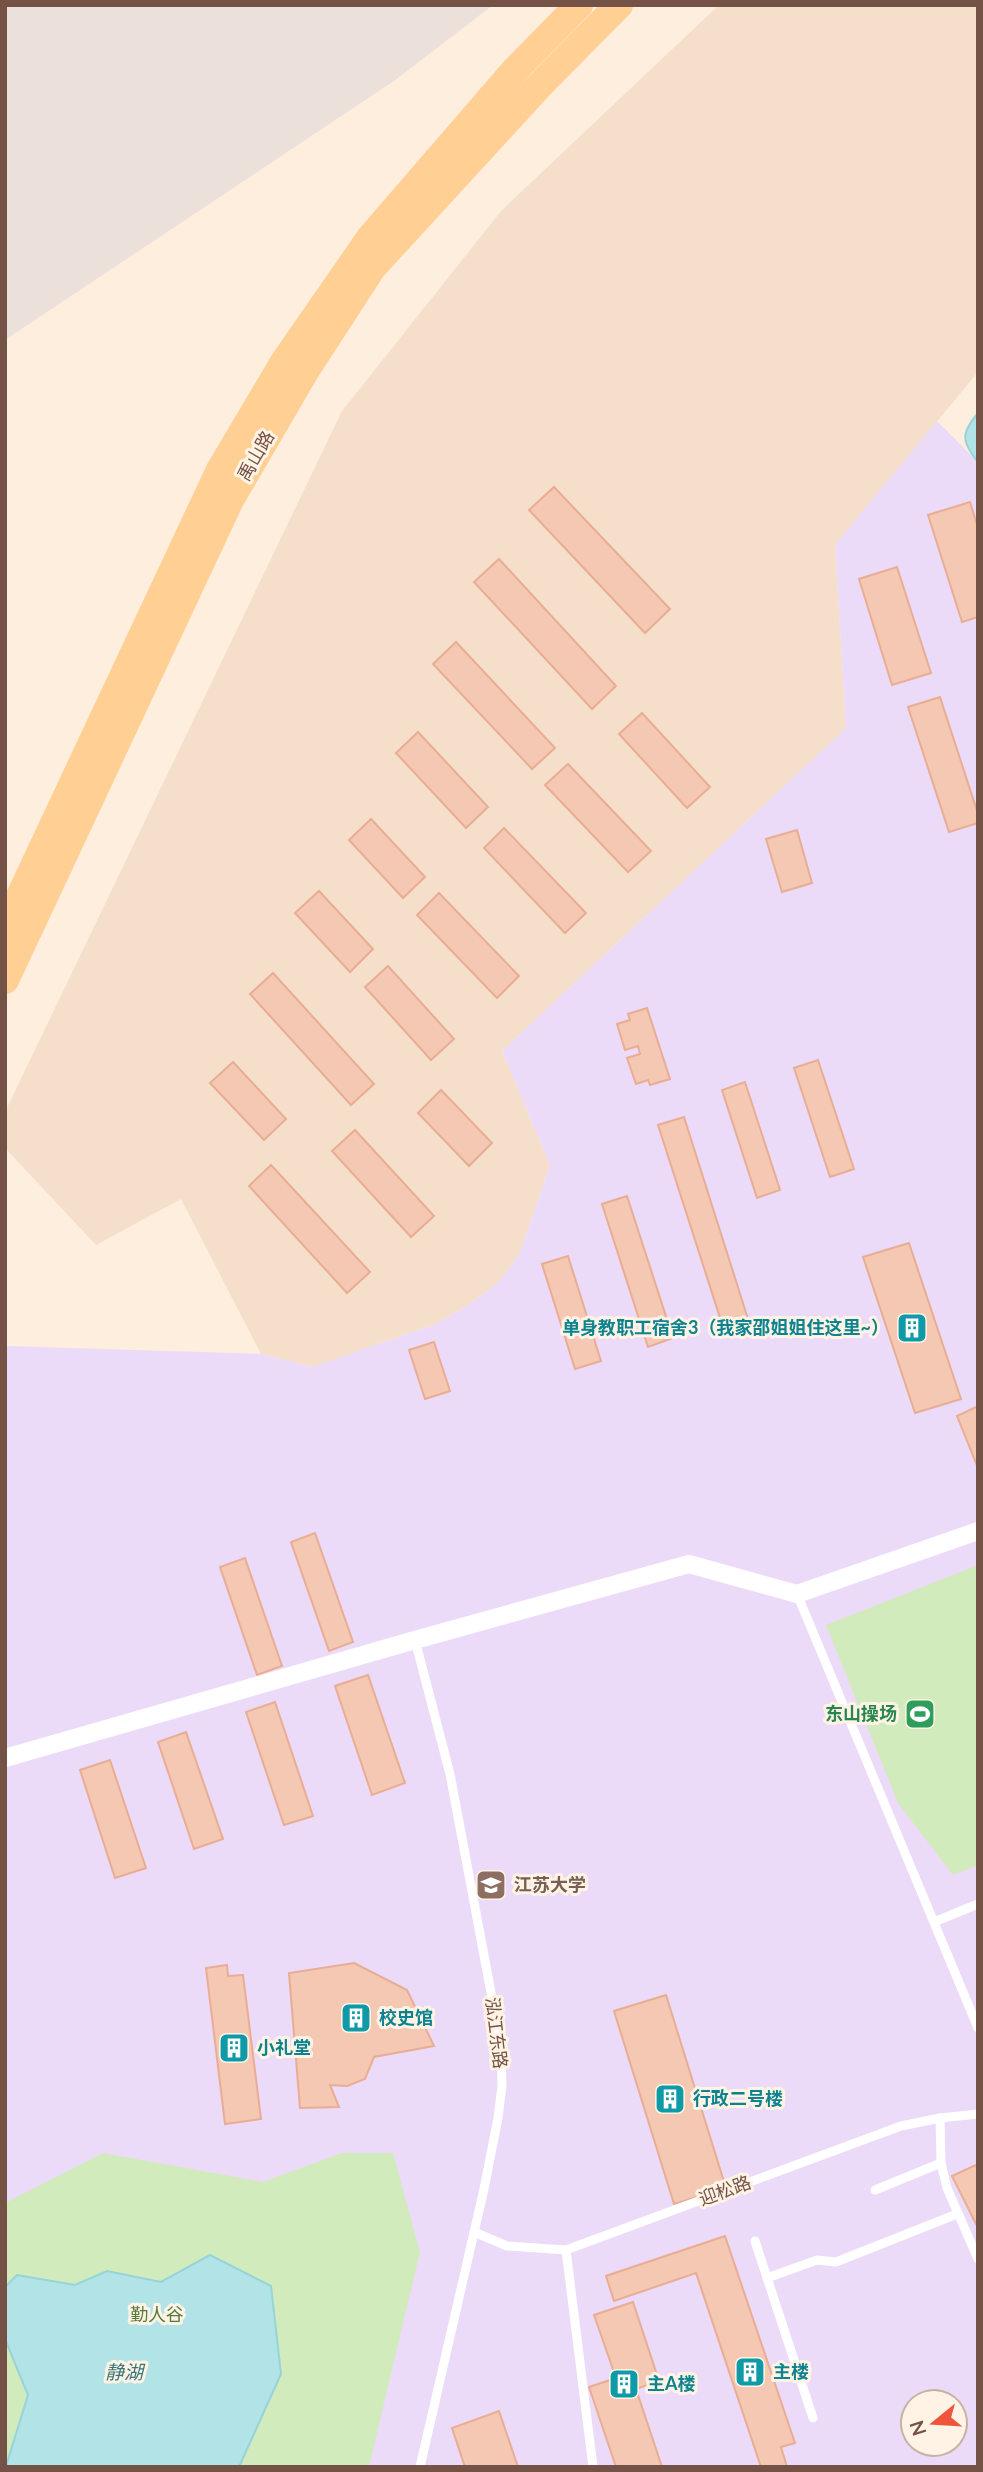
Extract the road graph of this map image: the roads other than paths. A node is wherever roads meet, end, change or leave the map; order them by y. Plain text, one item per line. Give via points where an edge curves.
1 (579, 5) edge
2 (615, 6) edge
3 (5, 928) edge
4 (5, 981) edge
5 (978, 1531) edge
6 (797, 1594) junction
7 (415, 1640) junction
8 (5, 1758) edge
9 (978, 1904) edge
10 (934, 1922) junction
11 (978, 2028) edge
12 (978, 2114) edge
13 (940, 2118) junction
14 (941, 2163) junction
15 (875, 2190) dead end
16 (957, 2214) junction
17 (474, 2232) junction
18 (755, 2241) dead end
19 (566, 2250) junction
20 (978, 2259) edge
21 (767, 2278) junction
22 (813, 2418) dead end
23 (420, 2467) edge
24 (593, 2467) edge

1 - 3 main road, 禹山路 via 516,69 370,238 284,362 220,471
2 - 4 main road, 禹山路 via 372,268 307,368 230,500
5 - 6 street
6 - 7 street via 689,1564
6 - 10 lane
7 - 8 street
7 - 17 lane, 泓江东路 via 450,1774 501,2046 498,2118
9 - 10 lane
10 - 11 lane
12 - 13 lane, 迎松路
13 - 14 lane
13 - 19 lane, 迎松路 via 901,2126
14 - 15 lane
14 - 16 lane
16 - 20 lane
16 - 21 lane via 836,2262 817,2260
17 - 19 lane, 迎松路 via 507,2246
17 - 23 lane, 泓江东路
18 - 21 lane
19 - 24 lane
21 - 22 lane

